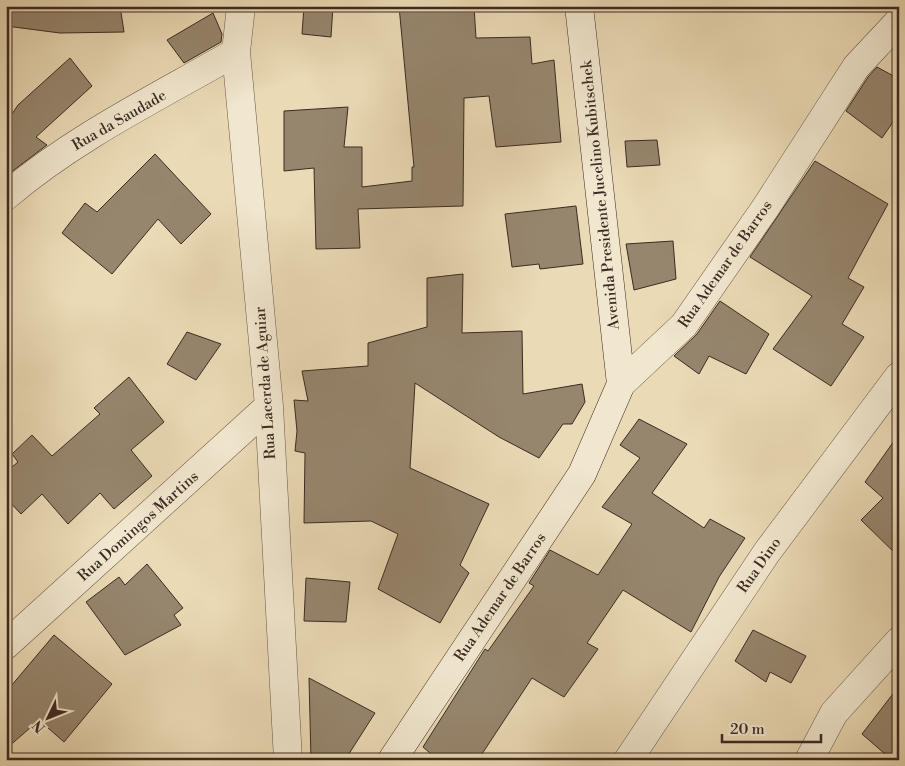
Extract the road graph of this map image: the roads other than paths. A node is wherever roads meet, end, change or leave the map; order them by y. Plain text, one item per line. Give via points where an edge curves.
1 (241, 6) edge
2 (579, 6) edge
3 (899, 21) edge
4 (236, 52) junction
5 (6, 196) edge
6 (899, 376) edge
7 (621, 384) junction
8 (269, 406) junction
9 (899, 641) edge
10 (6, 645) edge
11 (288, 760) edge
12 (392, 760) edge
13 (628, 760) edge
14 (809, 760) edge

1 - 4 street, Rua Lacerda de Aguiar
2 - 7 street, Avenida Presidente Jucelino Kubitschek
3 - 7 street, Rua Ademar de Barros via 856,67 684,326
4 - 5 street, Rua da Saudade via 81,141 33,173
4 - 8 street, Rua Lacerda de Aguiar
6 - 13 street, Rua Dino via 767,552
7 - 12 street, Rua Ademar de Barros via 582,474
8 - 10 street, Rua Domingos Martins
8 - 11 street, Rua Lacerda de Aguiar
9 - 14 street via 834,713

